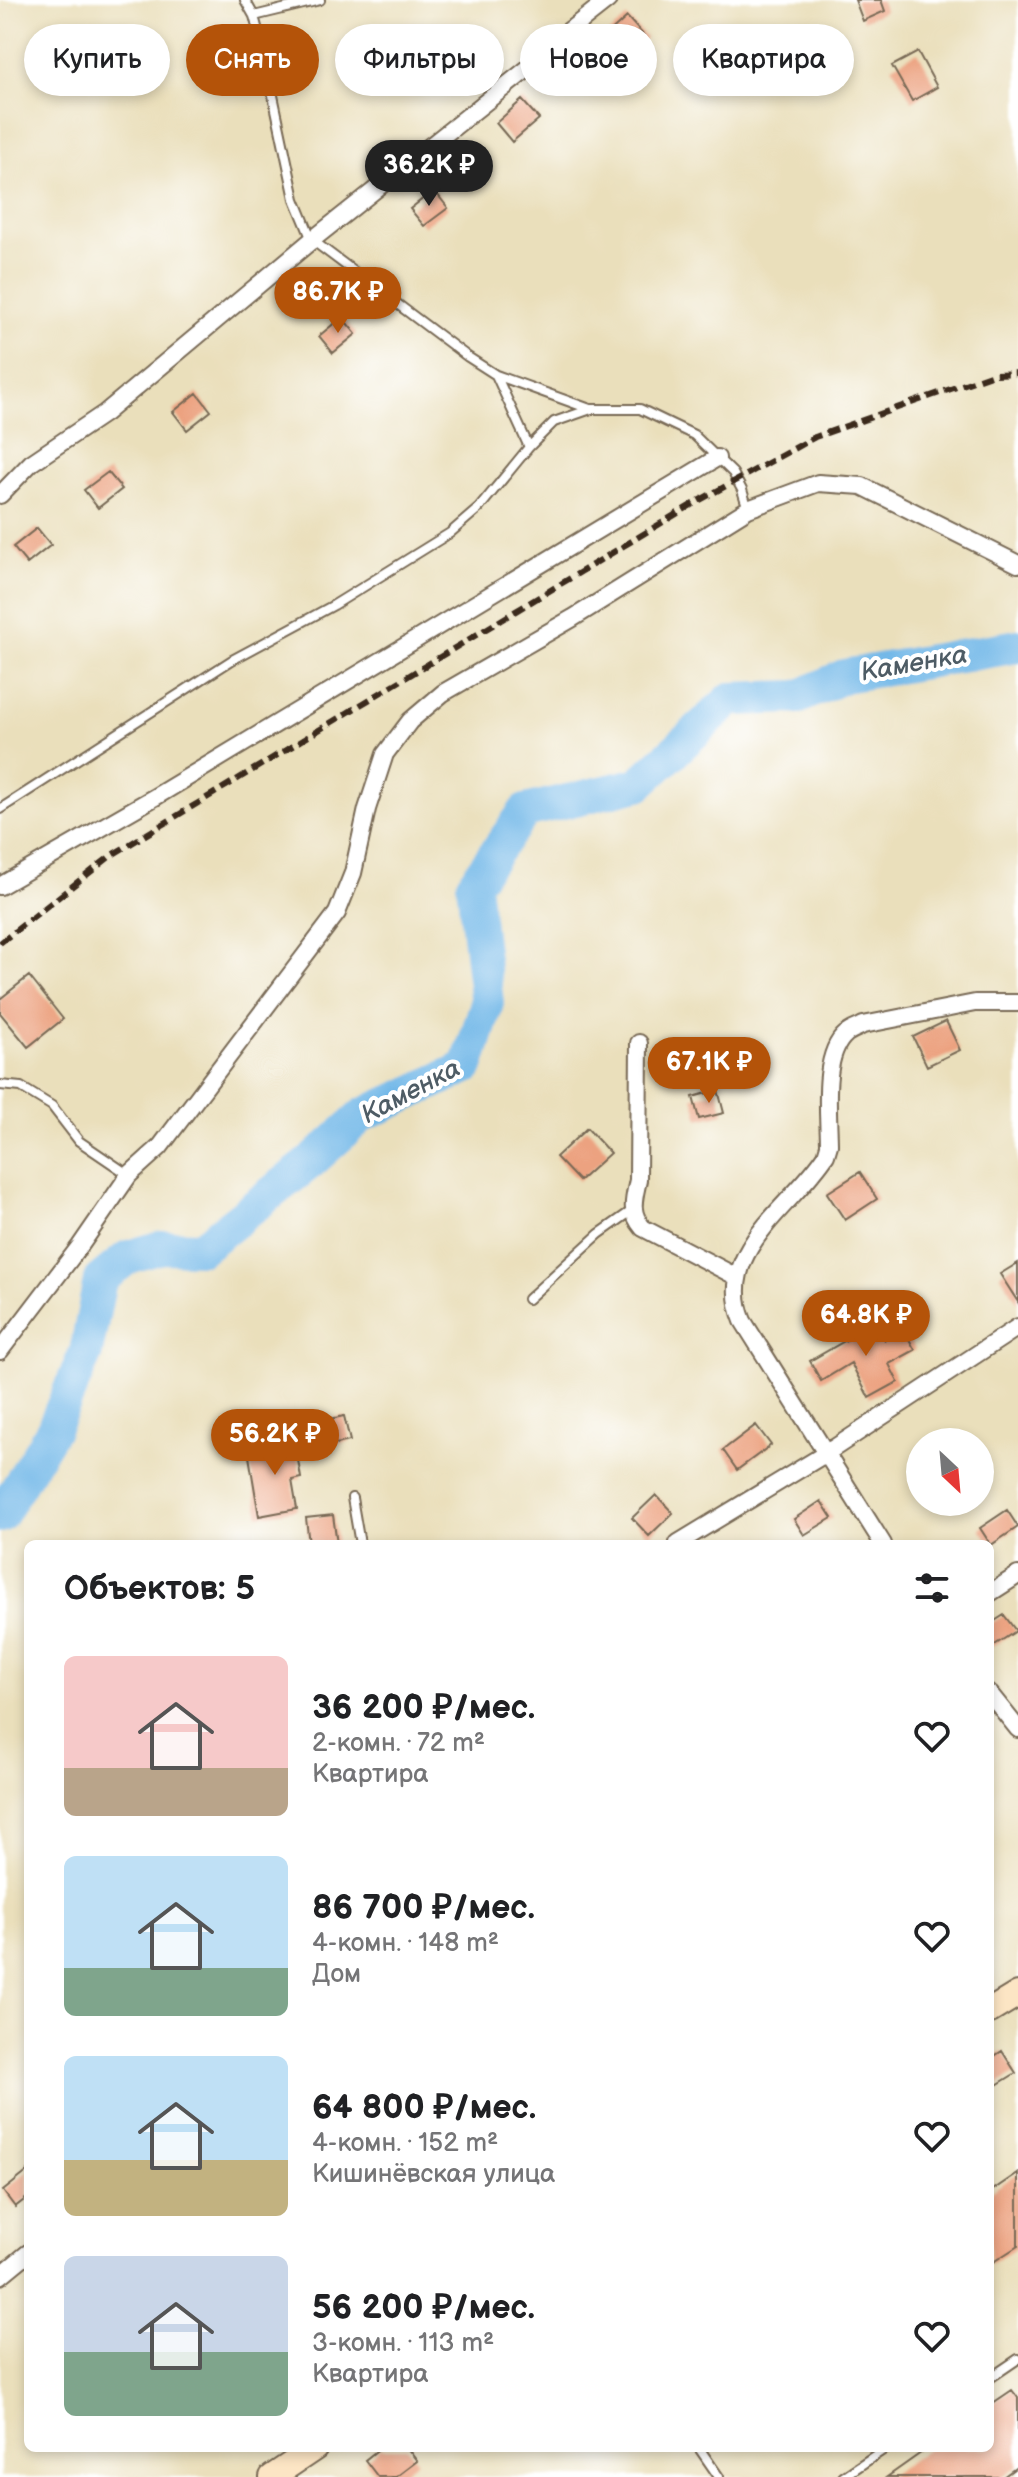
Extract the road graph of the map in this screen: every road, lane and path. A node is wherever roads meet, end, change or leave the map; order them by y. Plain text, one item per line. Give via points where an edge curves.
1 (245, 0) edge
2 (320, 0) edge
3 (608, 0) edge
4 (254, 16) junction
5 (312, 240) junction
6 (496, 375) junction
7 (591, 409) junction
8 (529, 447) junction
9 (717, 458) junction
10 (0, 495) edge
11 (748, 509) junction
12 (1018, 564) edge
13 (0, 809) edge
14 (0, 886) edge
15 (1018, 1003) edge
16 (639, 1043) dead end
17 (0, 1085) edge
18 (129, 1175) junction
19 (633, 1210) junction
20 (737, 1277) junction
21 (528, 1299) dead end
22 (1018, 1327) edge
23 (0, 1351) edge
24 (825, 1454) junction
25 (352, 1498) dead end
26 (359, 1540) edge
27 (683, 1540) edge
28 (880, 1540) edge
29 (1018, 1575) edge
30 (994, 1590) edge
31 (994, 1699) edge
32 (1018, 1729) edge
33 (1018, 1994) edge
34 (994, 2009) edge
35 (24, 2256) edge
36 (0, 2276) edge
37 (1018, 2359) edge
38 (994, 2375) edge
39 (309, 2452) edge
40 (702, 2452) edge
41 (880, 2452) edge
42 (272, 2477) edge
43 (719, 2477) edge
44 (843, 2477) edge

1 - 4 lane
2 - 4 lane
3 - 5 street
4 - 5 lane via 295,199
5 - 6 lane
5 - 10 street via 105,413 31,463
6 - 7 lane
6 - 8 lane
7 - 8 lane via 554,422
7 - 9 lane via 640,409 694,435
8 - 13 lane via 479,508 450,533 232,660
9 - 11 lane via 733,473
9 - 14 street
11 - 12 street via 818,483 862,486
11 - 18 street via 443,693 410,721 385,754 337,913 160,1147
15 - 20 street via 975,1003 863,1025 847,1033 830,1059 826,1155 750,1246
16 - 19 street
17 - 18 lane via 21,1087 52,1106 79,1141
18 - 23 street
19 - 20 street via 643,1228
19 - 21 lane
20 - 24 street via 743,1321
22 - 24 street
24 - 27 street
24 - 28 street
25 - 26 lane
29 - 30 street
31 - 32 street
33 - 34 street
35 - 36 street
37 - 38 lane
39 - 42 street
40 - 43 lane
41 - 44 lane

